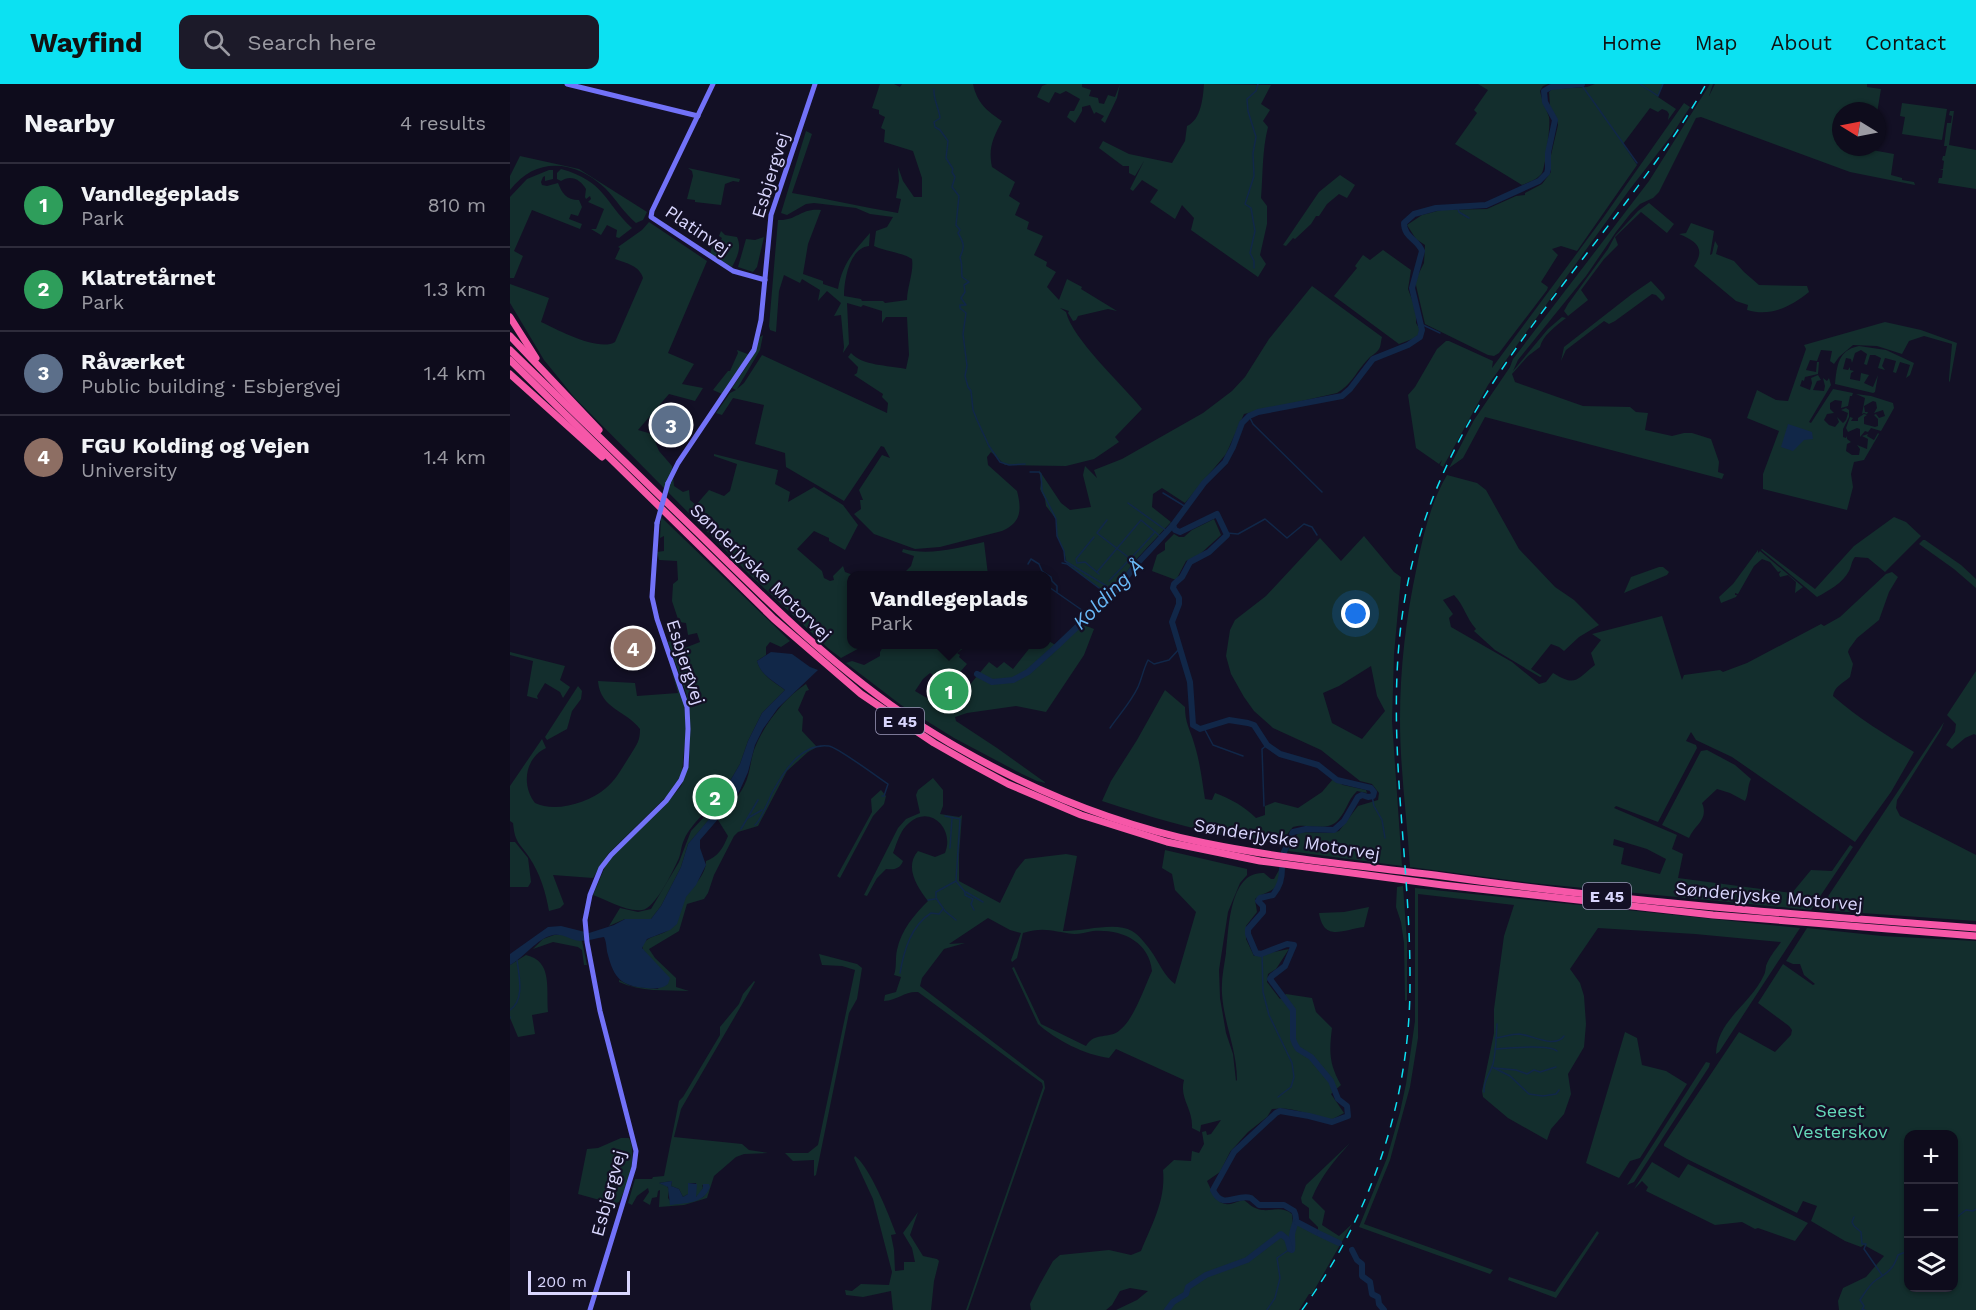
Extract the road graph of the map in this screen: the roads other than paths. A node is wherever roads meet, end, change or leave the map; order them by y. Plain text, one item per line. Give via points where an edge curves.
1 (567, 84) edge
2 (713, 84) edge
3 (815, 84) edge
4 (699, 116) junction
5 (765, 280) junction
6 (510, 317) edge
7 (510, 336) edge
8 (510, 350) edge
9 (510, 360) edge
10 (510, 372) edge
11 (558, 386) junction
12 (632, 468) junction
13 (674, 522) junction
14 (1976, 928) edge
15 (1976, 936) edge
16 (590, 1310) edge

1 - 4 main road
2 - 4 main road, Platinvej
3 - 5 main road, Esbjergvej via 771,214
4 - 5 main road, Platinvej via 651,217 733,271
5 - 16 main road, Esbjergvej, bridge via 754,350 668,483 657,523 652,597 687,707 686,767 666,801 601,868 586,912 585,931 600,1011 636,1151
6 - 11 highway
7 - 11 highway
8 - 12 highway, Sønderjyske Motorvej / E 45
9 - 13 highway, Sønderjyske Motorvej / E 45
10 - 13 highway
11 - 12 highway
12 - 14 highway, Sønderjyske Motorvej / E 45 via 788,621 886,702 986,762 1105,815 1240,850 1480,882
13 - 15 highway, Sønderjyske Motorvej / E 45 via 804,647 897,720 1008,784 1120,828 1239,857 1443,885 1713,915

